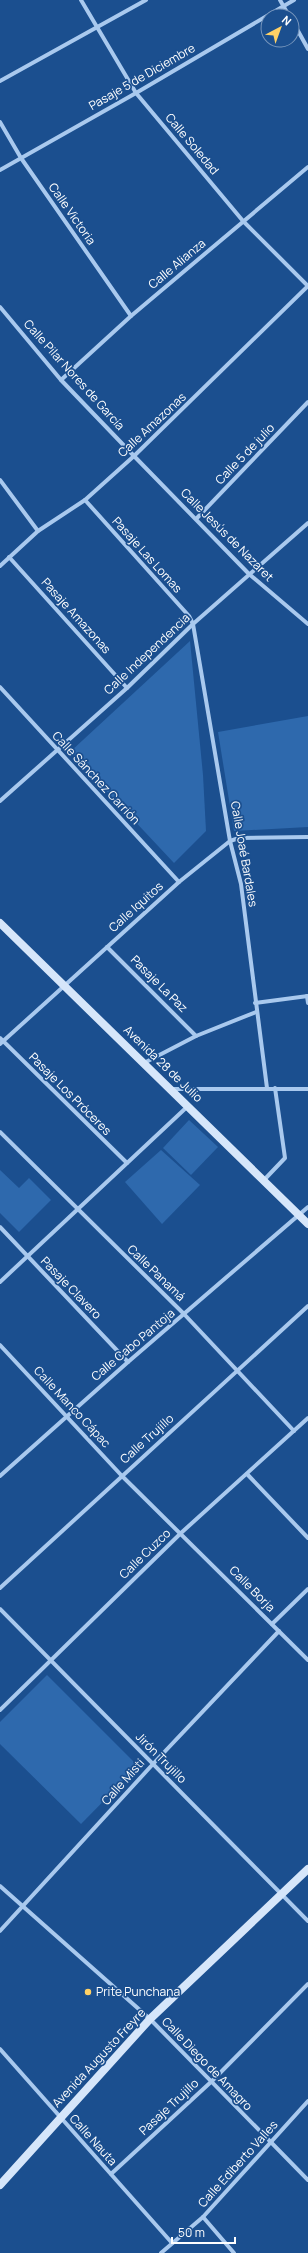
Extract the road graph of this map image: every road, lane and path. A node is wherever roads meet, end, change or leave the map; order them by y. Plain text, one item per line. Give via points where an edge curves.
1 (81, 0) edge
2 (146, 0) edge
3 (280, 0) edge
4 (294, 0) edge
5 (284, 6) junction
6 (98, 28) junction
7 (300, 34) edge
8 (308, 49) edge
9 (0, 82) edge
10 (136, 93) junction
11 (0, 122) edge
12 (21, 158) junction
13 (308, 167) edge
14 (0, 170) edge
15 (243, 221) junction
16 (308, 286) edge
17 (0, 307) edge
18 (130, 316) junction
19 (61, 380) junction
20 (308, 402) edge
21 (134, 456) junction
22 (0, 480) edge
23 (85, 500) junction
24 (196, 518) junction
25 (308, 524) edge
26 (38, 531) junction
27 (9, 557) junction
28 (0, 566) edge
29 (250, 574) junction
30 (193, 624) junction
31 (308, 624) edge
32 (0, 687) edge
33 (127, 688) junction
34 (56, 749) junction
35 (0, 801) edge
36 (308, 837) edge
37 (230, 841) junction
38 (179, 882) junction
39 (0, 923) edge
40 (107, 946) junction
41 (63, 985) junction
42 (307, 996) edge
43 (255, 1003) junction
44 (308, 1003) edge
45 (256, 1012) junction
46 (196, 1036) junction
47 (1, 1041) edge
48 (144, 1063) junction
49 (267, 1088) junction
50 (275, 1088) junction
51 (171, 1089) junction
52 (308, 1089) edge
53 (189, 1106) junction
54 (0, 1132) edge
55 (127, 1163) junction
56 (264, 1180) junction
57 (308, 1207) edge
58 (77, 1210) junction
59 (299, 1215) junction
60 (308, 1224) edge
61 (0, 1227) edge
62 (27, 1256) junction
63 (0, 1282) edge
64 (308, 1306) edge
65 (184, 1314) junction
66 (0, 1345) edge
67 (128, 1362) junction
68 (237, 1370) junction
69 (65, 1416) junction
70 (308, 1418) edge
71 (294, 1431) junction
72 (1, 1474) edge
73 (246, 1474) junction
74 (122, 1476) junction
75 (181, 1533) junction
76 (308, 1538) edge
77 (0, 1588) edge
78 (308, 1589) edge
79 (0, 1609) edge
80 (272, 1624) junction
81 (280, 1631) junction
82 (51, 1659) junction
83 (308, 1660) edge
84 (0, 1710) edge
85 (153, 1764) junction
86 (308, 1869) edge
87 (0, 1886) edge
88 (281, 1893) junction
89 (23, 1906) junction
90 (308, 1921) edge
91 (0, 1932) edge
92 (308, 1984) edge
93 (150, 2019) junction
94 (0, 2048) edge
95 (212, 2081) junction
96 (308, 2101) edge
97 (60, 2117) junction
98 (270, 2143) junction
99 (111, 2174) junction
100 (308, 2180) edge
101 (0, 2185) edge
102 (203, 2217) junction
103 (172, 2243) junction
104 (161, 2253) edge
105 (234, 2253) edge

1 - 6 street, Calle Soledad
2 - 6 street
3 - 5 street
4 - 5 street, Pasaje 5 de Diciembre
5 - 10 street, Pasaje 5 de Diciembre
6 - 9 street
6 - 10 street, Calle Soledad
7 - 8 street
10 - 12 street, Pasaje 5 de Diciembre
10 - 15 street, Calle Soledad
11 - 12 street, Calle Victoria
12 - 14 street, Pasaje 5 de Diciembre
12 - 18 street, Calle Victoria
13 - 15 street, Calle Alianza
15 - 16 street, Calle Soledad
15 - 18 street, Calle Alianza
16 - 21 street, Calle Amazonas
17 - 19 street, Calle Pilar Nores de García
18 - 19 street, Calle Alianza
19 - 21 street, Calle Pilar Nores de García
20 - 24 street, Calle 5 de julio
21 - 23 street, Calle Amazonas
21 - 24 street, Calle Jesús de Nazaret
22 - 26 street
23 - 26 street, Calle Amazonas
23 - 30 street, Pasaje Las Lomas via 190,616
24 - 29 street, Calle Jesús de Nazaret
25 - 29 street, Calle Independencia
26 - 27 street, Calle Amazonas
27 - 28 street, Calle Amazonas
27 - 33 street, Pasaje Amazonas
29 - 30 street, Calle Independencia
29 - 31 street, Calle Jesús de Nazaret
30 - 33 street, Calle Independencia
30 - 37 street, Calle Joaé Bardales
32 - 34 street, Calle Sánchez Carrión
33 - 34 street, Calle Independencia
34 - 35 street, Calle Independencia
34 - 38 street, Calle Sánchez Carrión
36 - 37 street, Calle Iquitos via 239,838
37 - 38 street, Calle Iquitos
37 - 43 street, Calle Joaé Bardales via 241,884
38 - 40 street, Calle Iquitos
39 - 41 main road, Avenida 28 de Julio
40 - 41 street, Calle Iquitos
40 - 46 street, Pasaje La Paz
41 - 47 street, Calle Iquitos
41 - 48 main road, Avenida 28 de Julio
42 - 43 street
42 - 44 street
43 - 45 street, Calle Joaé Bardales
45 - 46 street
45 - 49 street, Calle Joaé Bardales
46 - 48 street
47 - 55 street, Pasaje Los Próceres
48 - 51 main road, Avenida 28 de Julio
49 - 50 street
49 - 51 street
50 - 52 street
50 - 56 street via 284,1158
51 - 53 main road, Avenida 28 de Julio
53 - 55 street
53 - 56 main road, Avenida 28 de Julio
54 - 58 street, Calle Panamá
55 - 58 street
56 - 59 main road, Avenida 28 de Julio
57 - 59 street, Calle Cabo Pantoja
58 - 62 street
58 - 65 street, Calle Panamá
59 - 60 main road, Avenida 28 de Julio
59 - 65 street, Calle Cabo Pantoja
61 - 62 street, Pasaje Clavero
62 - 63 street
62 - 67 street, Pasaje Clavero
64 - 68 street, Calle Trujillo
65 - 67 street, Calle Cabo Pantoja
65 - 68 street, Calle Panamá
66 - 69 street, Calle Manco Cápac
67 - 69 street, Calle Cabo Pantoja
68 - 71 street, Calle Panamá
68 - 74 street, Calle Trujillo
69 - 72 street, Calle Cabo Pantoja
69 - 74 street, Calle Manco Cápac
70 - 71 street, Calle Cuzco
71 - 73 street, Calle Cuzco
73 - 75 street, Calle Cuzco
73 - 76 street
74 - 75 street, Calle Manco Cápac
74 - 77 street, Calle Trujillo
75 - 80 street, Calle Borja
75 - 82 street, Calle Cuzco
78 - 80 street
79 - 82 street, Jirón Trujillo
80 - 81 street, Calle Borja
81 - 83 street, Calle Borja
81 - 85 street, Calle Misti
82 - 84 street, Calle Cuzco
82 - 85 street, Jirón Trujillo
85 - 88 street, Jirón Trujillo
85 - 89 street, Calle Misti
86 - 88 main road, Avenida Augusto Freyre
87 - 89 street, Calle Diego de Amagro
88 - 90 street, Jirón Trujillo
88 - 93 main road, Avenida Augusto Freyre
89 - 91 street, Calle Misti
89 - 93 street, Calle Diego de Amagro
92 - 95 street, Pasaje Trujillo
93 - 95 street, Calle Diego de Amagro
93 - 97 main road, Avenida Augusto Freyre
94 - 97 street, Calle Nauta
95 - 98 street, Calle Diego de Amagro
95 - 99 street, Pasaje Trujillo
96 - 98 street, Calle Ediberto Valles
97 - 99 street, Calle Nauta
97 - 101 main road, Avenida Augusto Freyre
98 - 100 street, Calle Diego de Amagro
98 - 102 street, Calle Ediberto Valles
99 - 103 street, Calle Nauta
102 - 103 street, Calle Ediberto Valles
102 - 105 street
103 - 104 street, Calle Ediberto Valles

